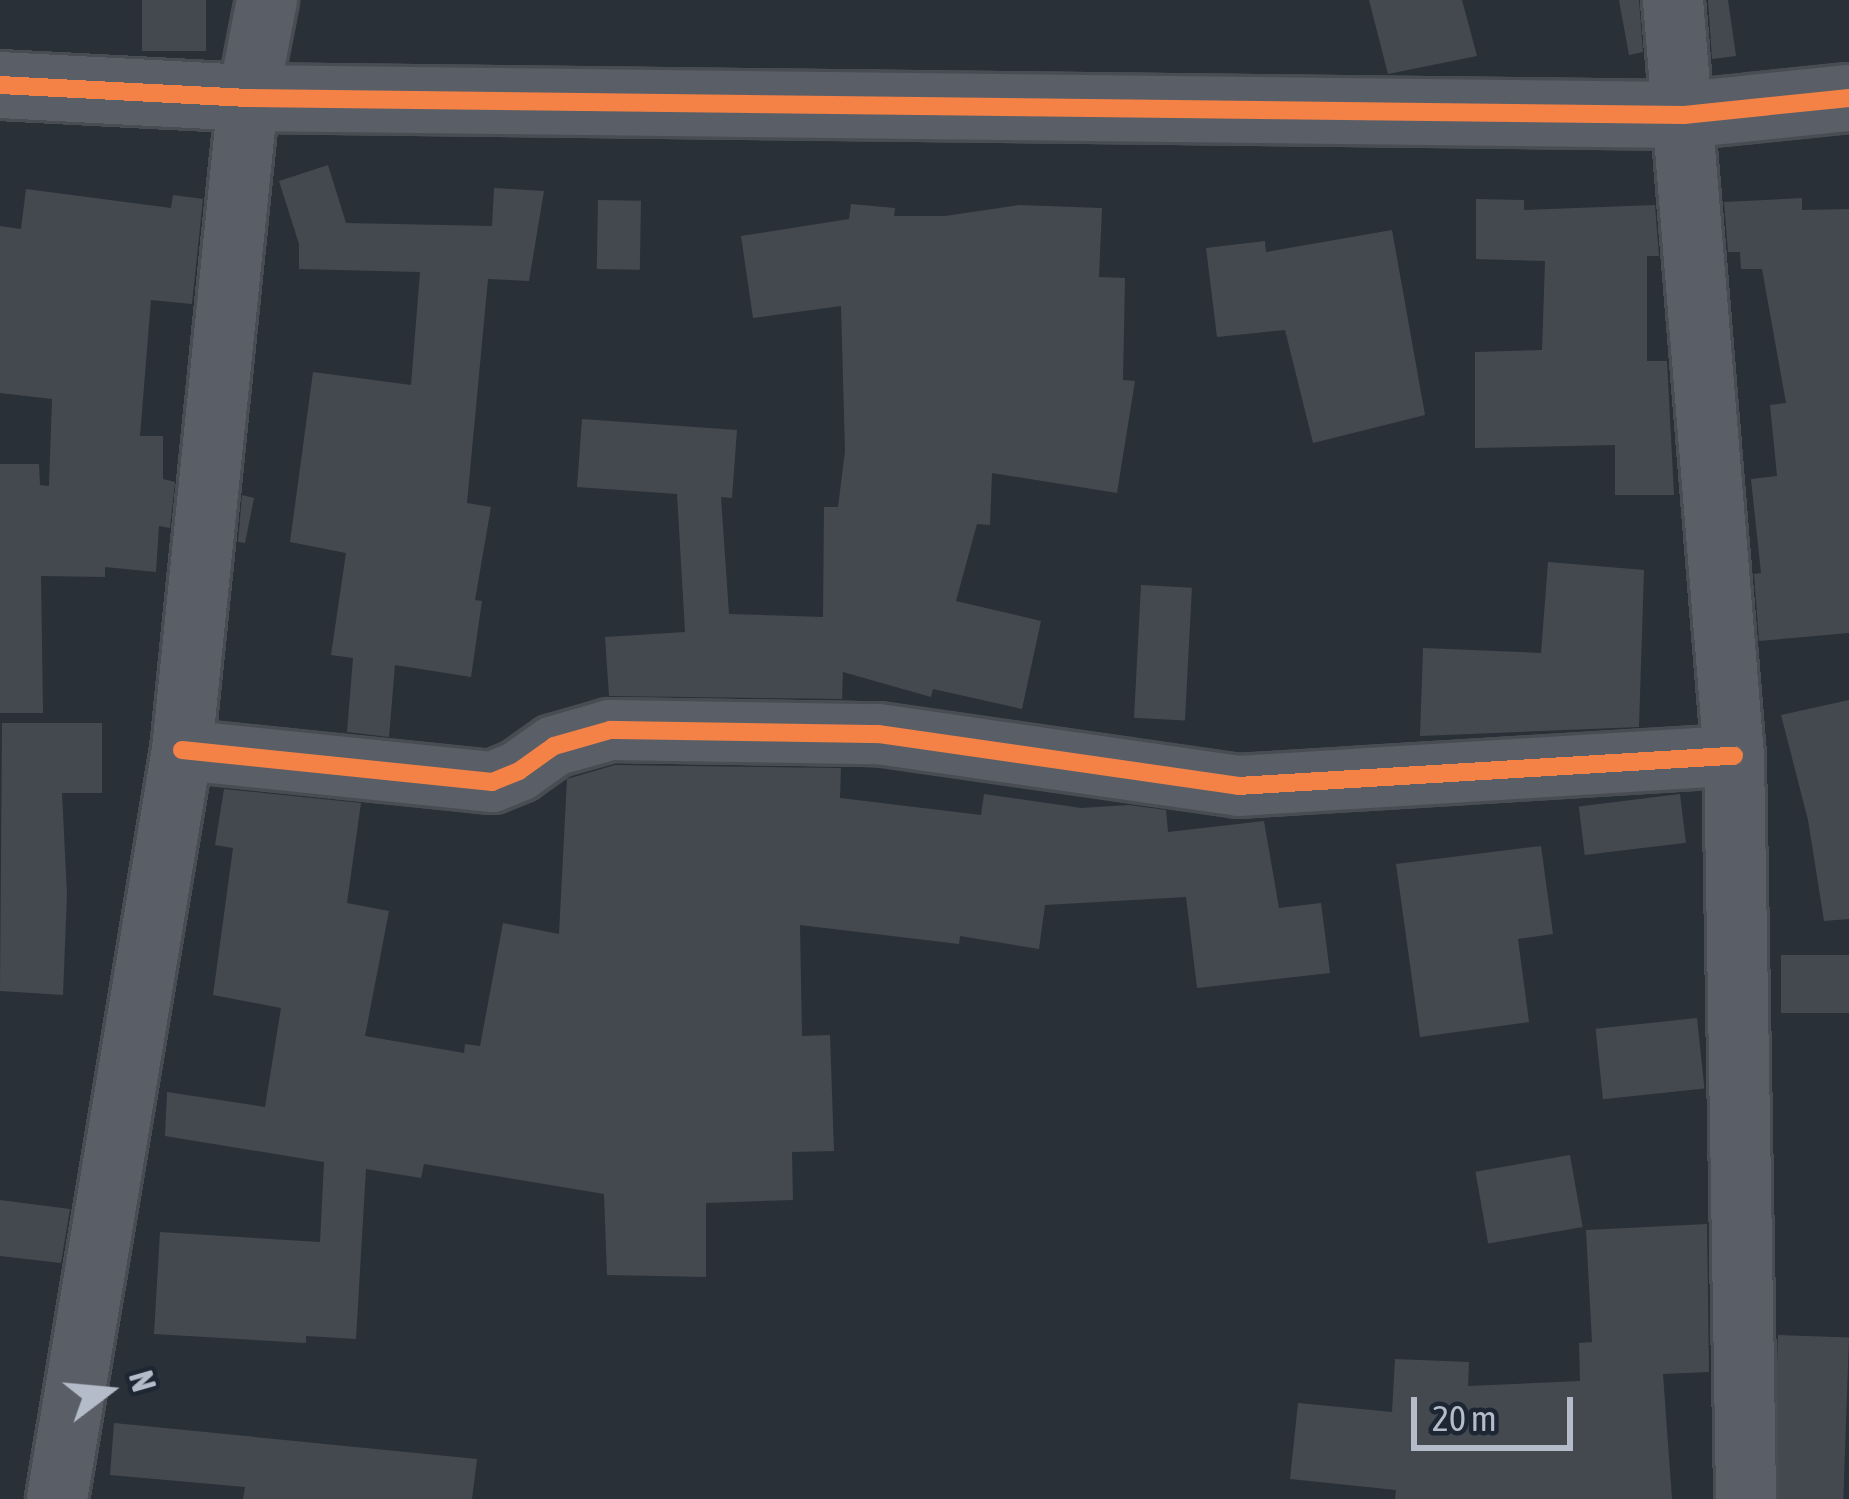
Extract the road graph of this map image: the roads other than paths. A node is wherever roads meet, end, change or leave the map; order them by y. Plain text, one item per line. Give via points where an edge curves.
1 (267, 0) edge
2 (1672, 0) edge
3 (0, 85) edge
4 (248, 98) junction
5 (1849, 98) edge
6 (1684, 115) junction
7 (182, 750) junction
8 (1734, 756) junction
9 (57, 1499) edge
10 (1746, 1499) edge

1 - 4 street
2 - 6 street
3 - 4 street
4 - 6 street
4 - 7 street
5 - 6 street
6 - 8 street
7 - 8 street via 492,782 554,746 610,730 878,734 1238,786
7 - 9 street
8 - 10 street

